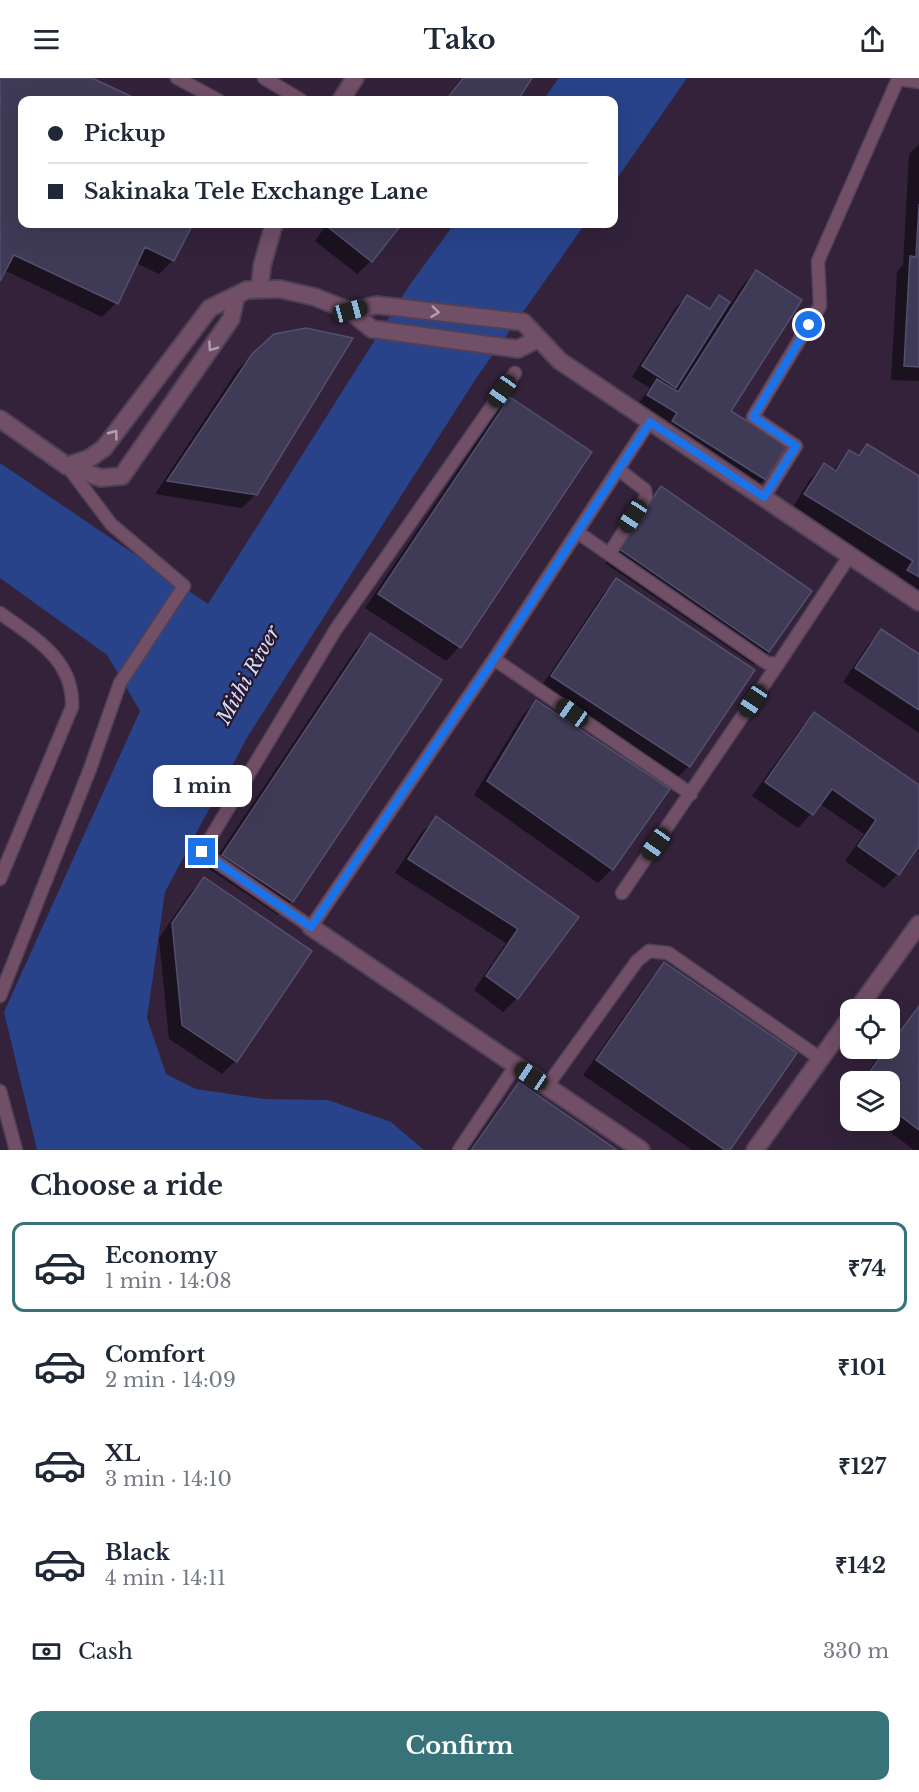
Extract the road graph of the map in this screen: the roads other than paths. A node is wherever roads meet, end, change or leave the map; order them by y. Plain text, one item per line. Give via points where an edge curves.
1 (177, 78) edge
2 (264, 78) edge
3 (355, 78) edge
4 (919, 82) edge
5 (211, 96) edge
6 (294, 96) edge
7 (344, 96) edge
8 (273, 228) edge
9 (260, 288) junction
10 (236, 296) junction
11 (350, 311) junction
12 (538, 339) junction
13 (514, 373) dead end
14 (0, 419) edge
15 (650, 422) junction
16 (68, 466) junction
17 (618, 470) junction
18 (764, 497) junction
19 (577, 532) junction
20 (609, 554) junction
21 (850, 555) junction
22 (919, 602) edge
23 (0, 613) edge
24 (494, 659) junction
25 (778, 664) junction
26 (691, 794) junction
27 (0, 879) edge
28 (622, 893) dead end
29 (919, 924) edge
30 (311, 927) junction
31 (0, 996) edge
32 (865, 999) edge
33 (840, 1032) edge
34 (821, 1059) junction
35 (516, 1065) junction
36 (547, 1086) junction
37 (0, 1091) edge
38 (16, 1150) edge
39 (459, 1150) edge
40 (641, 1150) edge
41 (755, 1150) edge

1 - 5 lane
2 - 6 lane
3 - 7 street
4 - 18 lane via 898,79 818,261 820,306 753,417 796,446
8 - 9 street
9 - 10 street
9 - 11 street via 315,297
16 -> 10 street via 104,448 210,308
10 -> 16 street via 231,319 122,476 101,478
11 -> 12 street via 376,304 523,322
11 - 12 street via 372,329 518,349
12 - 15 street via 560,361
13 - 30 lane via 336,629 202,852
14 - 16 street
15 - 17 lane
15 - 18 street
16 - 31 lane via 111,524 184,586 120,683
17 - 19 lane
17 - 20 lane via 645,490 646,497
18 - 21 street
19 - 20 lane
19 - 24 lane
20 - 25 lane via 767,663
21 - 22 street
21 - 25 lane
23 - 27 lane via 39,641 61,663 73,690 72,707
24 - 26 lane
24 - 30 lane
25 - 26 lane
26 - 28 lane
29 - 32 street
30 - 35 street
33 - 34 street
34 - 36 lane via 668,953 649,951 637,960
34 - 41 street
35 - 36 street
35 - 39 lane
36 - 40 street
37 - 38 lane

